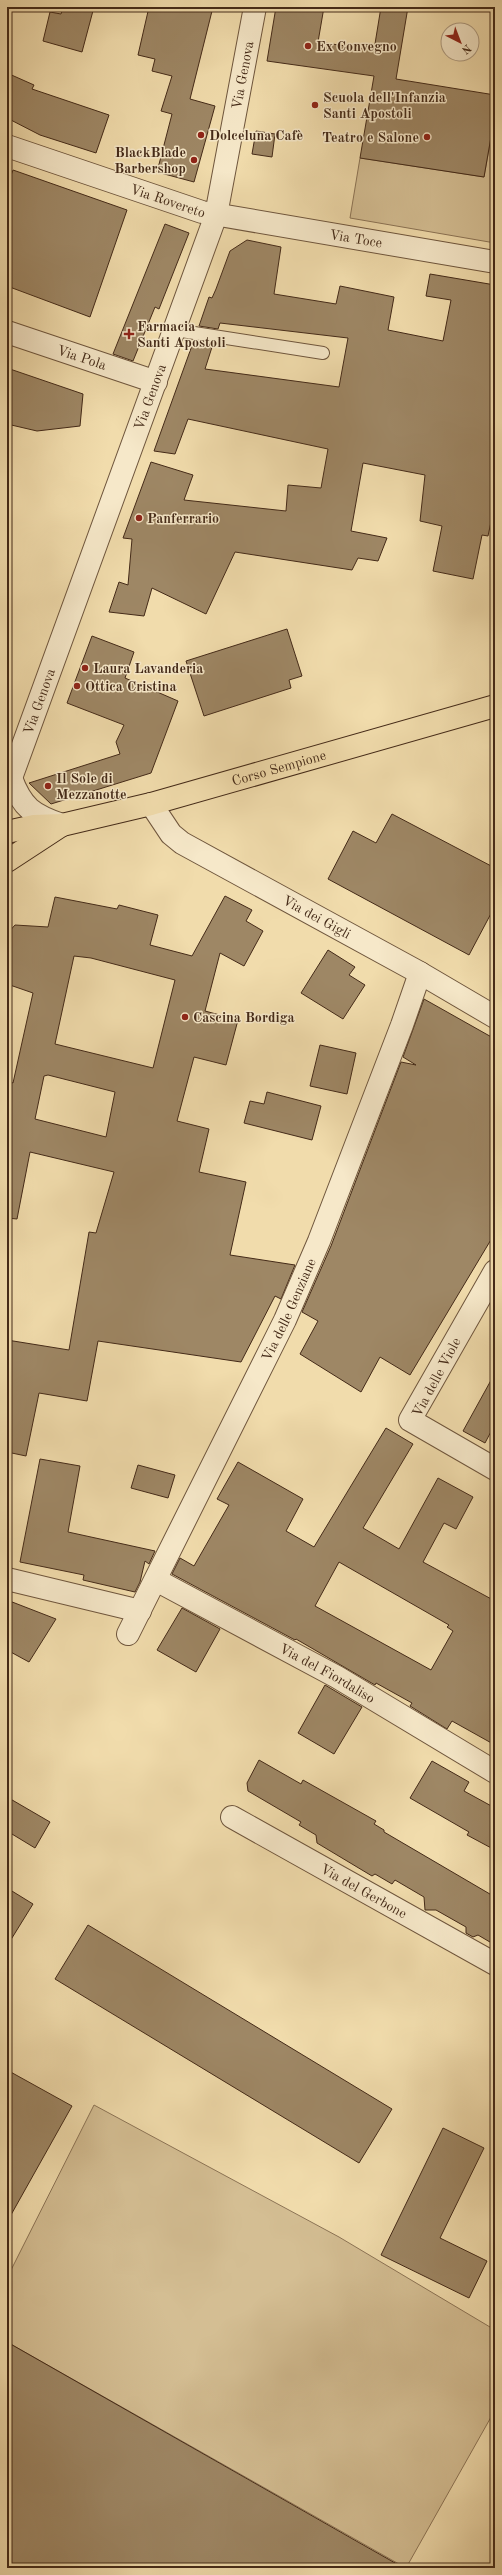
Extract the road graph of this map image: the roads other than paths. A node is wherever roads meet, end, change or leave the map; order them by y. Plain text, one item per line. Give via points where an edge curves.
1 (255, 7) edge
2 (7, 146) edge
3 (216, 215) junction
4 (495, 262) edge
5 (175, 330) junction
6 (7, 332) edge
7 (323, 353) dead end
8 (156, 382) junction
9 (495, 706) edge
10 (9, 781) edge
11 (151, 804) junction
12 (62, 825) junction
13 (7, 832) edge
14 (7, 861) edge
15 (420, 972) junction
16 (495, 1016) edge
17 (495, 1271) edge
18 (495, 1469) edge
19 (7, 1579) edge
20 (156, 1580) junction
21 (140, 1611) junction
22 (128, 1634) dead end
23 (495, 1772) edge
24 (232, 1817) dead end
25 (495, 1964) edge

1 - 3 street, Via Genova
2 - 3 street, Via Rovereto
3 - 4 street, Via Toce
3 - 5 street, Via Genova
5 - 7 lane
5 - 8 street, Via Genova
6 - 8 street, Via Pola
8 - 10 street, Via Genova
9 - 11 main road, Corso Sempione
10 - 12 street, Via Genova via 29,811
11 - 12 main road, Corso Sempione
11 - 15 street, Via dei Gigli via 172,834 182,843
12 - 13 main road, Corso Sempione via 34,826
12 - 14 main road, Corso Sempione
15 - 16 street, Via dei Gigli
15 - 20 street, Via delle Genziane via 400,1033 319,1241 285,1320
17 - 18 street, Via delle Viole via 410,1420
19 - 21 street
20 - 21 street, Via delle Genziane
20 - 23 street, Via del Fiordaliso via 337,1677
21 - 22 street, Via delle Genziane
24 - 25 street, Via del Gerbone

